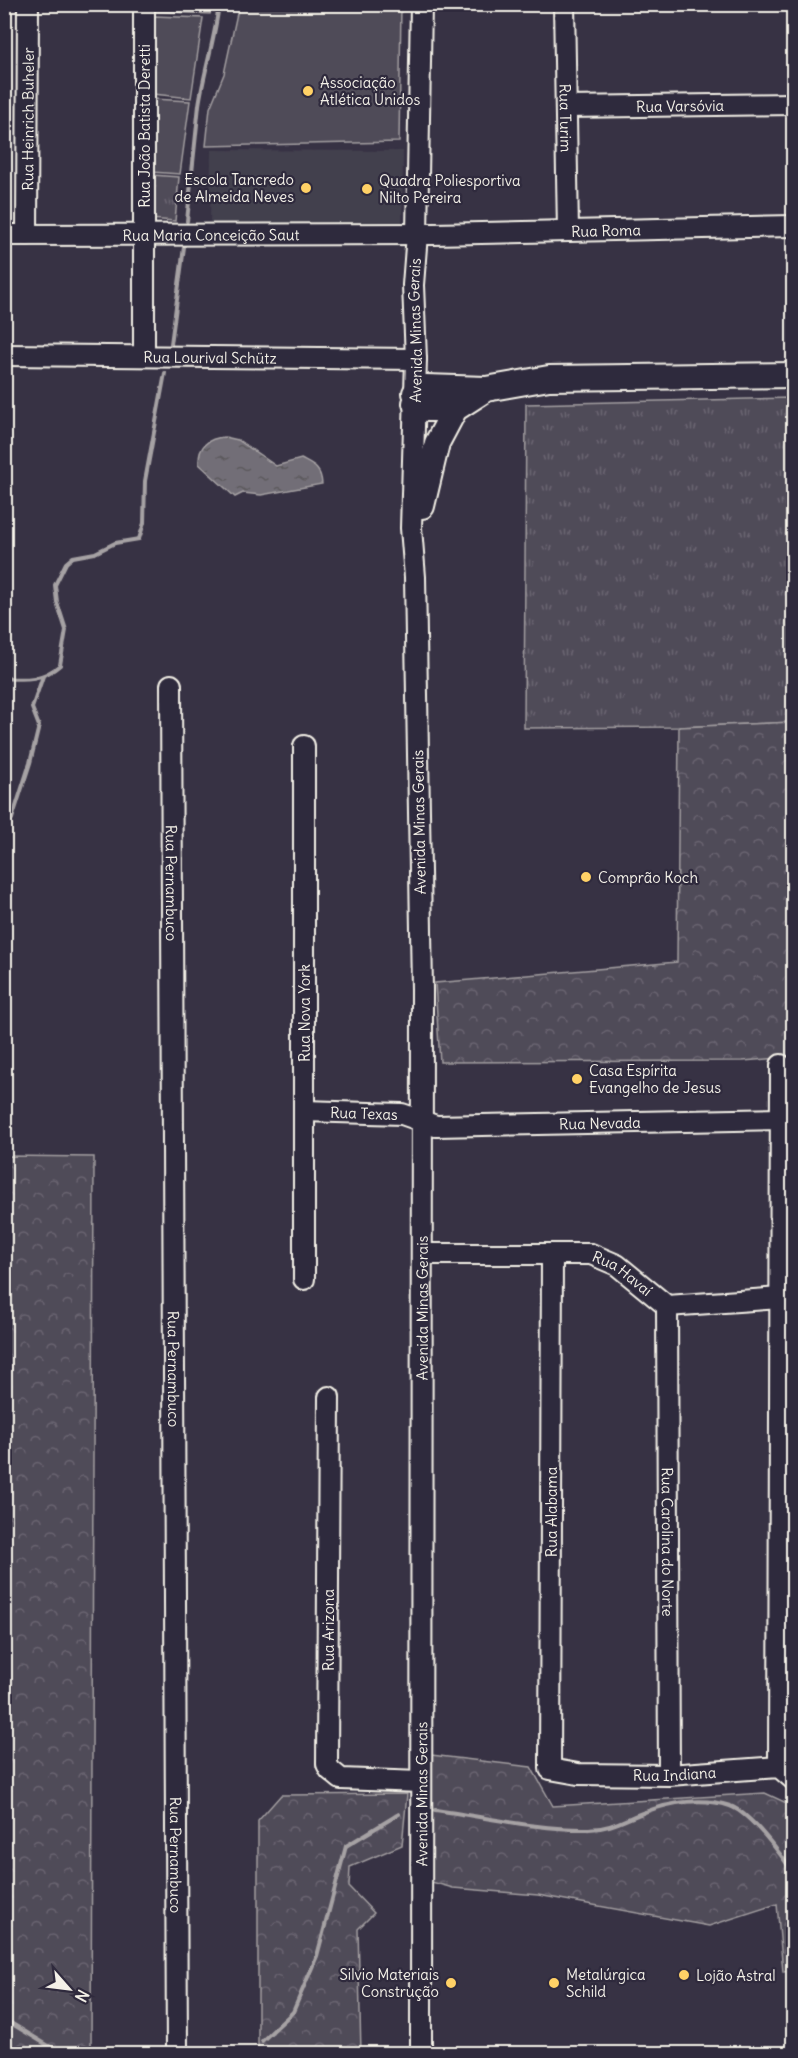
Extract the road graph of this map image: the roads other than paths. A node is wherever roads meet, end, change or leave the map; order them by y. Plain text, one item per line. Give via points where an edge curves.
1 (28, 4) edge
2 (144, 4) edge
3 (422, 4) edge
4 (564, 4) edge
5 (794, 104) edge
6 (566, 107) junction
7 (794, 226) edge
8 (568, 231) junction
9 (144, 234) junction
10 (4, 235) edge
11 (27, 235) junction
12 (417, 239) junction
13 (4, 355) edge
14 (144, 356) junction
15 (416, 358) junction
16 (794, 375) edge
17 (486, 389) junction
18 (421, 398) junction
19 (455, 409) junction
20 (422, 506) junction
21 (414, 562) junction
22 (171, 685) dead end
23 (304, 746) dead end
24 (781, 1065) dead end
25 (304, 1112) junction
26 (781, 1119) junction
27 (422, 1120) junction
28 (787, 1151) edge
29 (422, 1254) junction
30 (552, 1254) junction
31 (304, 1279) dead end
32 (781, 1298) junction
33 (667, 1306) junction
34 (329, 1397) dead end
35 (550, 1769) joint
36 (786, 1773) edge
37 (669, 1776) junction
38 (420, 1782) junction
39 (177, 2054) edge
40 (421, 2054) edge

1 - 11 street, Rua Heinrich Buheler
2 - 9 street, Rua João Batista Deretti
3 - 12 street, Avenida Minas Gerais
4 - 6 street, Rua Turim
5 - 6 street, Rua Varsóvia
6 - 8 street, Rua Turim
7 - 8 street, Rua Roma
8 - 12 street, Rua Roma
9 - 11 street, Rua Maria Conceição Saut
9 - 12 street, Rua Maria Conceição Saut
9 - 14 street, Rua João Batista Deretti
10 - 11 street, Rua Maria Conceição Saut
12 - 15 street, Avenida Minas Gerais via 413,285
12 - 18 street, Avenida Minas Gerais via 426,313
13 - 14 street, Rua Lourival Schütz
14 - 15 street, Rua Lourival Schütz
15 - 18 street, Avenida Minas Gerais
16 - 17 main road via 549,378
17 - 18 main road
17 - 19 main road
18 - 19 main road
18 - 20 street, Avenida Minas Gerais
18 - 21 street, Avenida Minas Gerais via 412,452
19 - 20 main road via 437,443
20 - 21 street, Avenida Minas Gerais
21 - 27 street, Avenida Minas Gerais
22 - 39 street, Rua Pernambuco
23 - 25 street, Rua Nova York
24 - 26 street
25 - 27 street, Rua Texas via 402,1114
25 - 31 street, Rua Nova York
26 - 27 street, Rua Nevada via 436,1126
26 - 28 street
27 - 29 street, Avenida Minas Gerais
28 - 32 street
29 - 30 street, Rua Havaí
29 - 38 street, Avenida Minas Gerais
30 - 33 street, Rua Havaí via 591,1254 617,1265
30 - 35 street, Rua Alabama
32 - 33 street, Rua Havaí
32 - 36 street
33 - 37 street, Rua Carolina do Norte
34 - 38 street, Rua Arizona via 327,1764 341,1779
35 - 37 street, Rua Indiana via 578,1774
36 - 37 street, Rua Indiana
38 - 40 street, Avenida Minas Gerais

